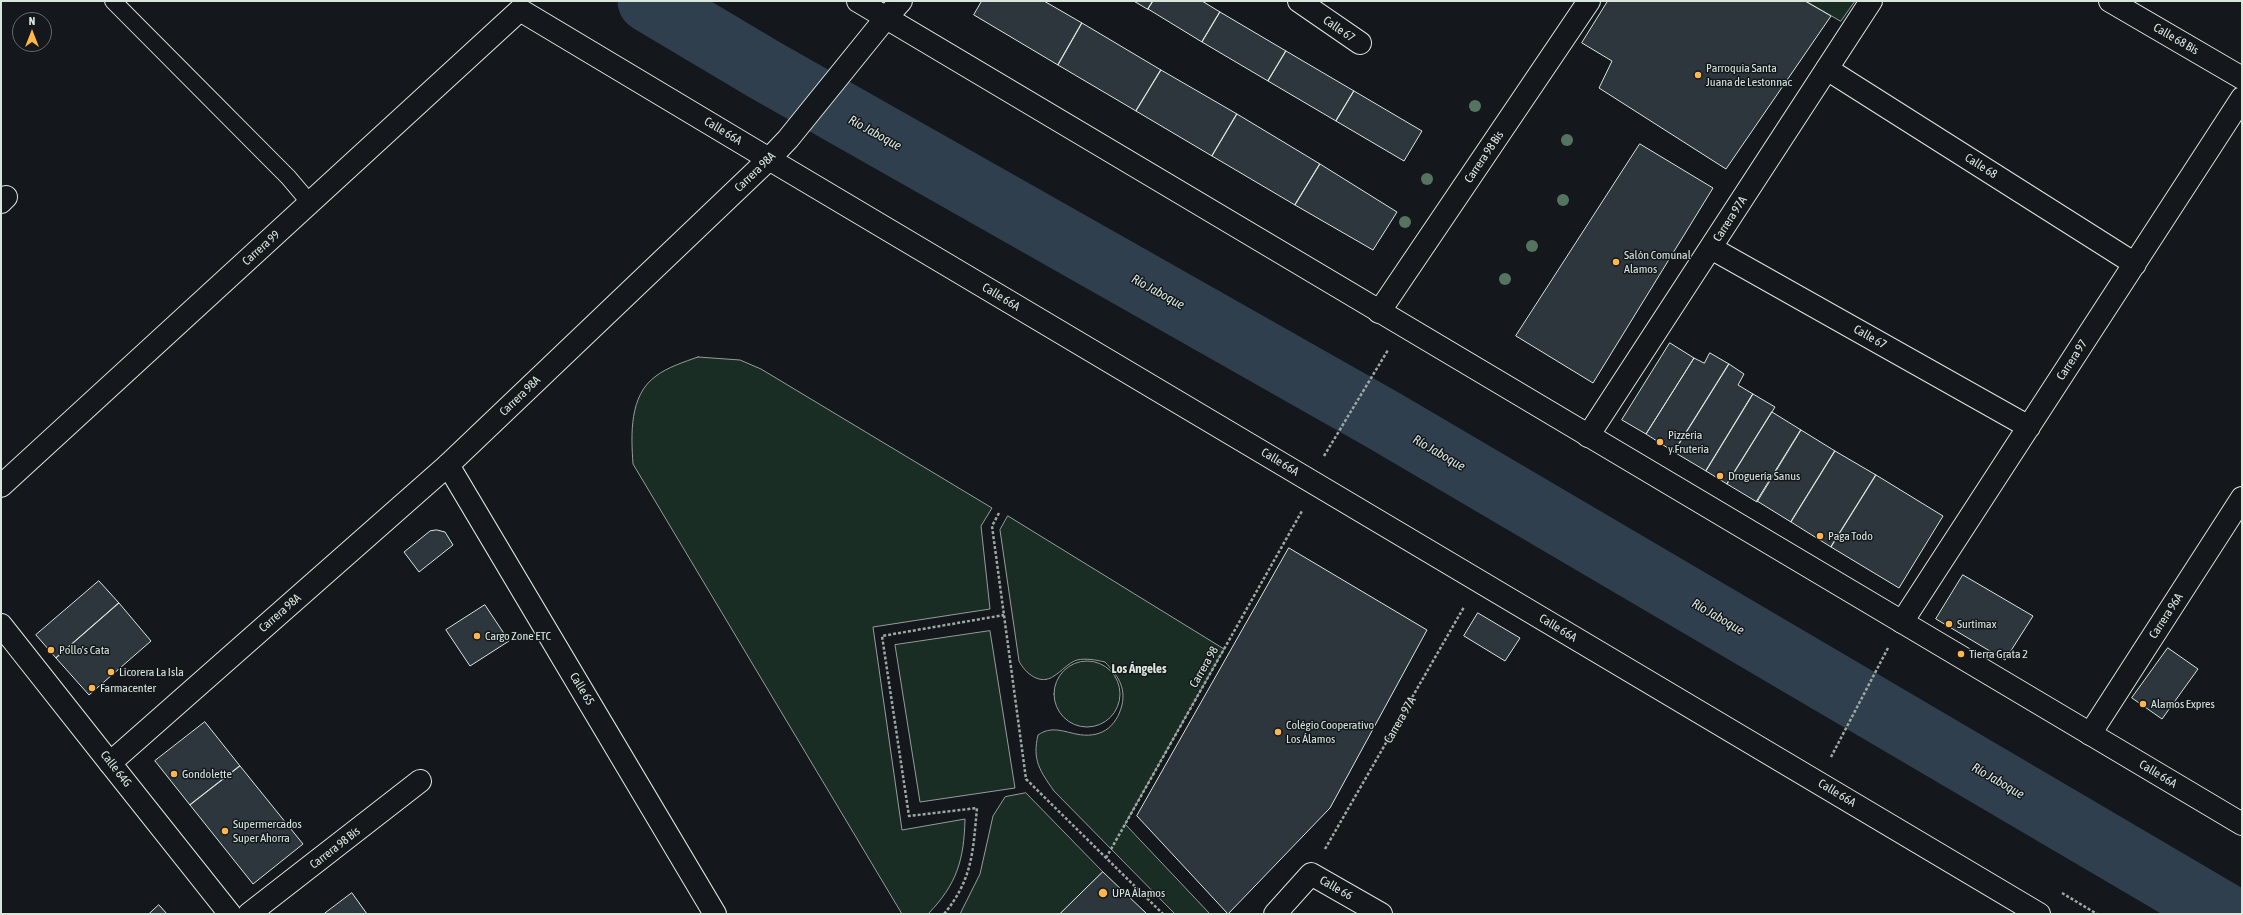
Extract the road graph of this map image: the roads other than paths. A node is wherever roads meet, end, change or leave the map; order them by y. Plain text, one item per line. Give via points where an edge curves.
1 (113, 1) edge
2 (858, 1) edge
3 (901, 1) edge
4 (1300, 1) edge
5 (1589, 1) edge
6 (1871, 1) edge
7 (2110, 1) edge
8 (520, 10) joint
9 (885, 19) junction
10 (1360, 43) dead end
11 (1827, 69) junction
12 (2242, 78) edge
13 (2242, 98) edge
14 (769, 159) junction
15 (310, 203) junction
16 (1711, 248) junction
17 (2135, 264) junction
18 (1379, 312) junction
19 (2028, 428) junction
20 (1588, 436) junction
21 (448, 465) junction
22 (1, 486) edge
23 (2242, 498) edge
24 (1902, 622) junction
25 (1, 625) edge
26 (2090, 734) junction
27 (110, 763) junction
28 (420, 781) dead end
29 (2242, 824) edge
30 (230, 914) edge
31 (249, 914) edge
32 (715, 914) edge
33 (1275, 914) edge
34 (1381, 914) edge
35 (2039, 914) edge

1 - 15 lane via 288,177
2 - 9 street, Calle 66A
3 - 9 street, Carrera 98A
4 - 10 street, Calle 67
5 - 18 street, Carrera 98 Bis
6 - 11 street, Carrera 97A
7 - 12 street, Calle 68 Bis
8 - 14 street, Calle 66A
8 - 15 street, Carrera 99
9 - 14 street, Carrera 98A via 804,120
9 - 18 street, Calle 66A
11 - 16 street, Carrera 97A
11 - 17 street, Calle 68
13 - 17 street, Carrera 97
14 - 21 street, Carrera 98A
14 - 35 street, Calle 66A
15 - 22 street, Carrera 99
16 - 19 street, Calle 67
16 - 20 street, Carrera 97A
17 - 19 street, Carrera 97
18 - 20 street, Calle 66A
19 - 24 street, Carrera 97
20 - 24 street, Calle 66A
21 - 27 street, Carrera 98A
21 - 32 street, Calle 65
23 - 26 street, Carrera 96A
24 - 26 street, Calle 66A
25 - 27 street, Calle 64G
26 - 29 street, Calle 66A
27 - 30 street, Calle 64G
28 - 31 street, Carrera 98 Bis
33 - 34 street, Calle 66 via 1311,874

